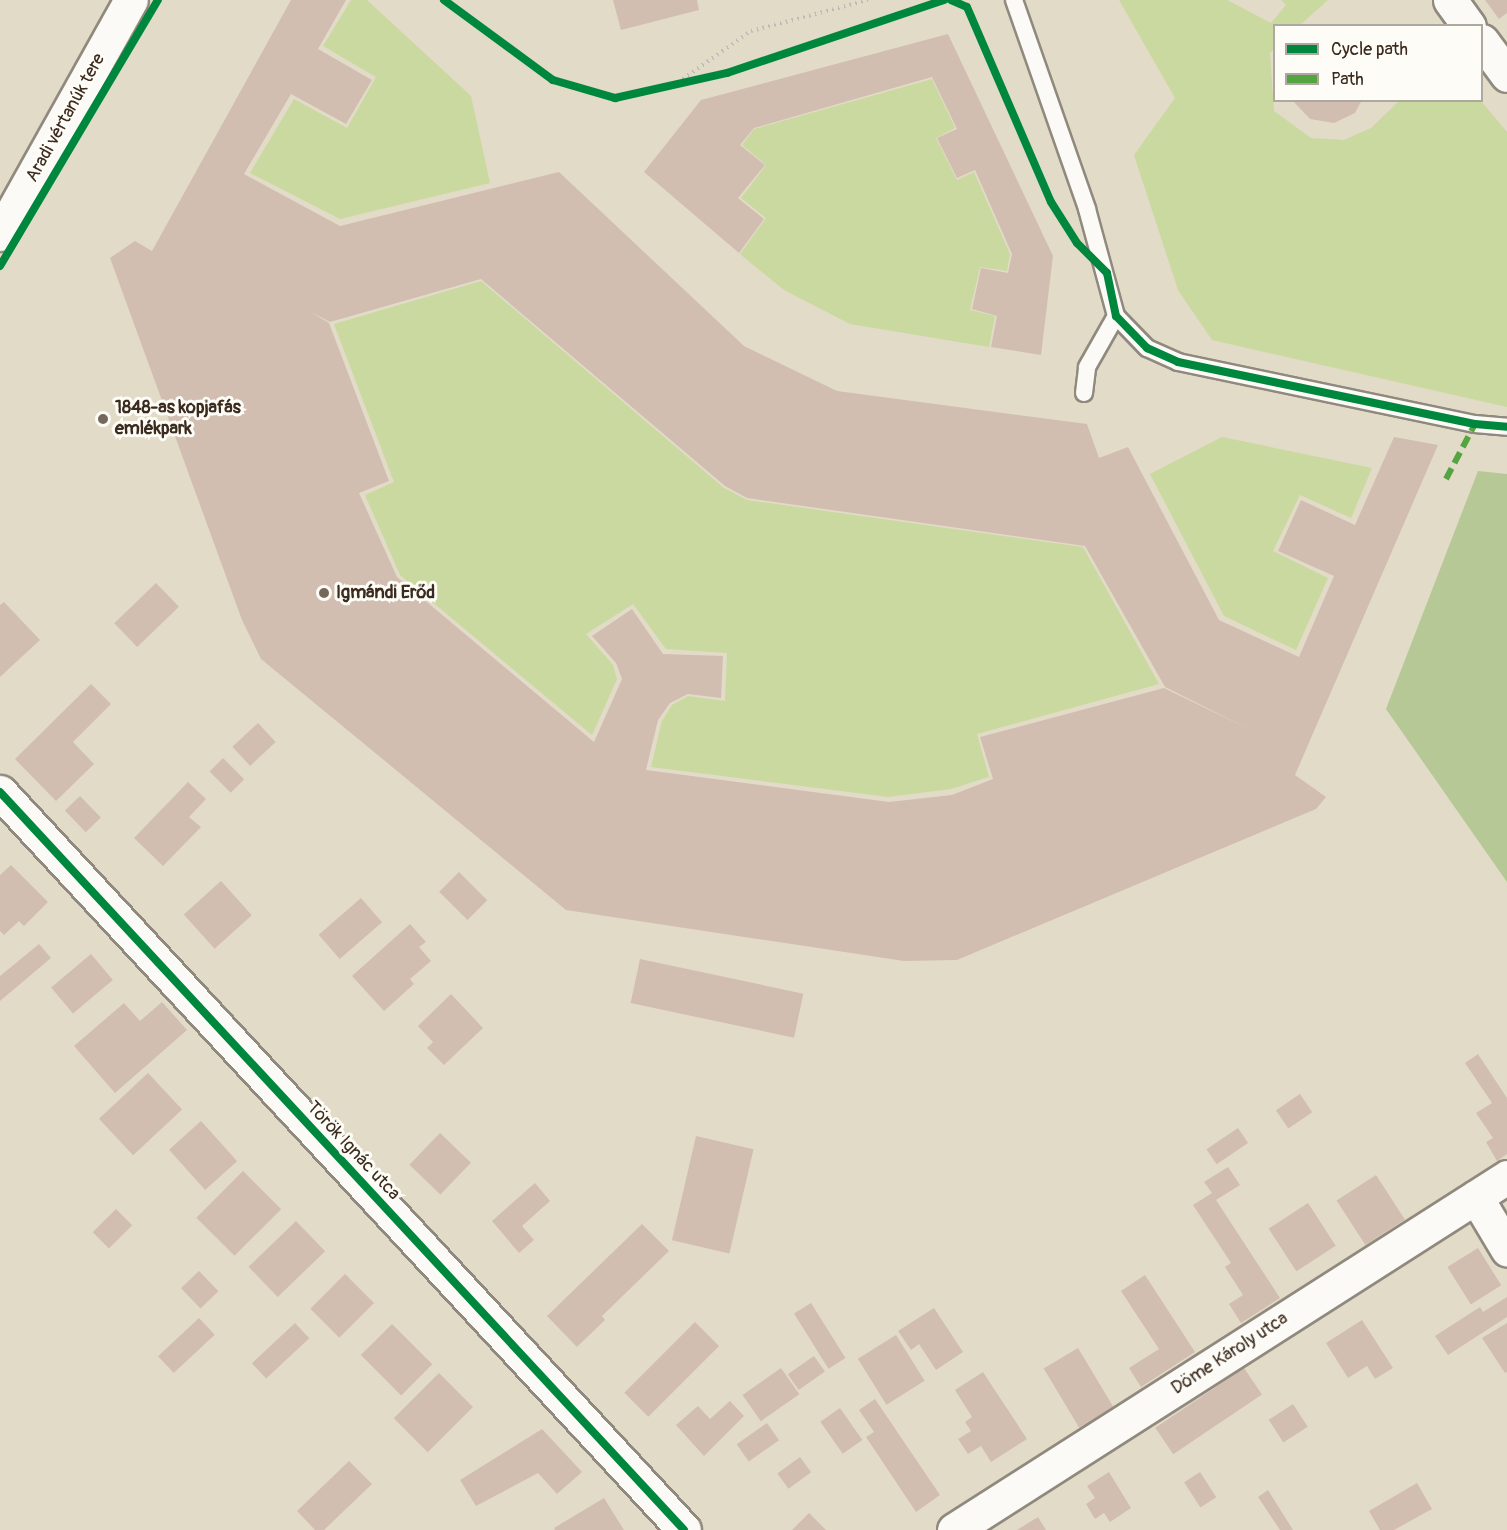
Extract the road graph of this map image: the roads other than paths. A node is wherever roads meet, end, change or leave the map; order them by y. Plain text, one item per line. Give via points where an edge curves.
1 (131, 0) edge
2 (1014, 0) edge
3 (1450, 0) edge
4 (1468, 24) edge
5 (1483, 42) edge
6 (1507, 75) edge
7 (0, 234) edge
8 (1116, 316) junction
9 (1084, 393) dead end
10 (1507, 427) edge
11 (0, 792) edge
12 (1507, 1177) edge
13 (1476, 1197) junction
14 (1507, 1249) edge
15 (684, 1530) edge
16 (954, 1530) edge

1 - 7 street, Aradi vértanúk tere
2 - 8 lane via 1087,209
3 - 4 street
5 - 6 street
8 - 9 lane via 1087,367
8 - 10 lane via 1147,348 1178,362 1475,424
11 - 15 street, Török Ignác utca
12 - 13 street, Döme Károly utca
13 - 14 street
13 - 16 street, Döme Károly utca

